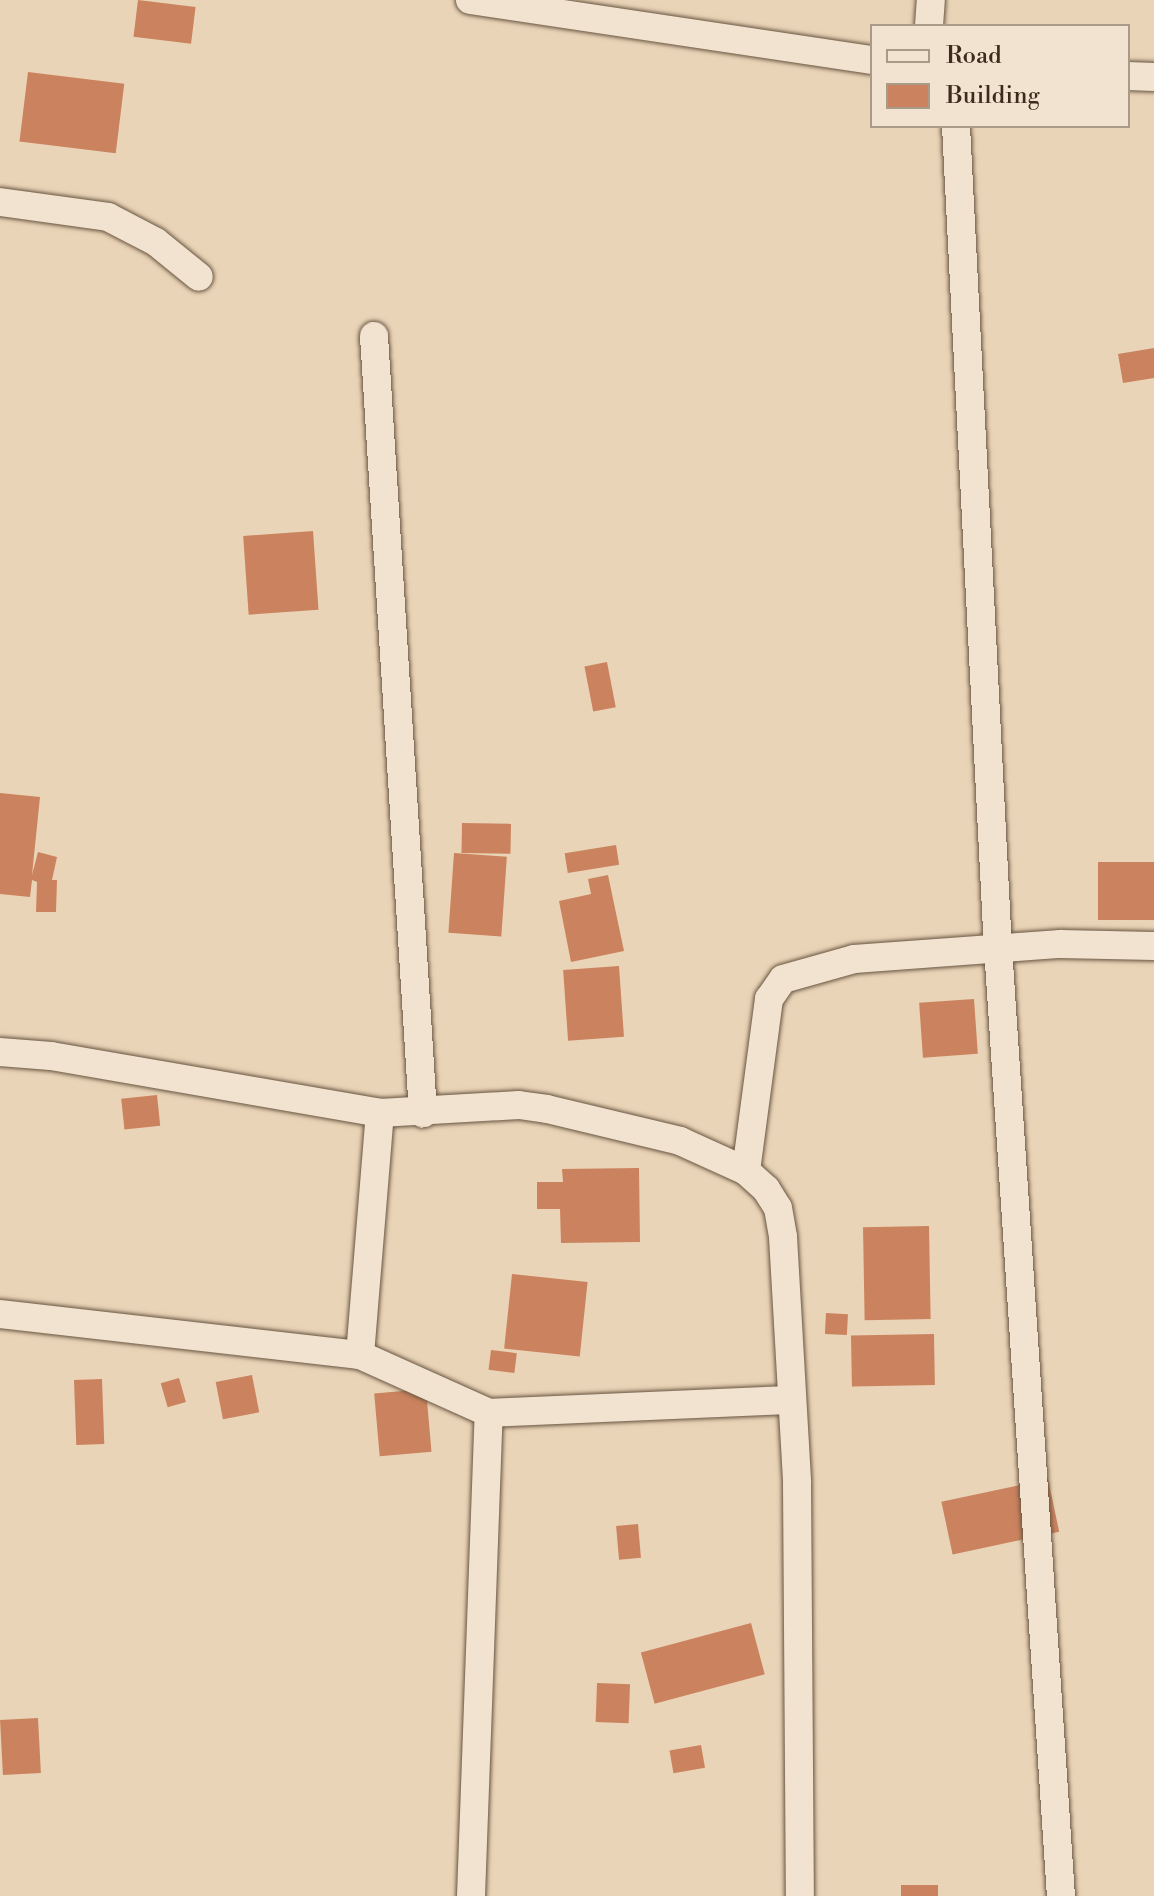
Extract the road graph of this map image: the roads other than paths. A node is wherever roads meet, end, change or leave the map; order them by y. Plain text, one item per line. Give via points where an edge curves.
1 (470, 0) edge
2 (931, 0) edge
3 (929, 24) edge
4 (870, 60) edge
5 (1130, 76) edge
6 (1154, 77) edge
7 (956, 128) edge
8 (0, 202) edge
9 (199, 277) dead end
10 (374, 336) dead end
11 (1154, 946) edge
12 (998, 948) junction
13 (0, 1052) edge
14 (380, 1113) junction
15 (423, 1113) junction
16 (746, 1171) junction
17 (0, 1314) edge
18 (360, 1355) junction
19 (792, 1400) junction
20 (489, 1413) junction
21 (471, 1896) edge
22 (800, 1896) edge
23 (1061, 1896) edge

1 - 4 street
2 - 3 street
5 - 6 street
7 - 12 street
8 - 9 street via 108,217 156,242
10 - 15 street
11 - 12 street
12 - 16 street via 854,959 783,979 769,999
12 - 23 street
13 - 14 street via 51,1056
14 - 15 street
14 - 18 street
15 - 16 street via 519,1105 547,1109 646,1130
16 - 19 street via 778,1208
17 - 18 street
18 - 20 street
19 - 20 street
19 - 22 street
20 - 21 street

